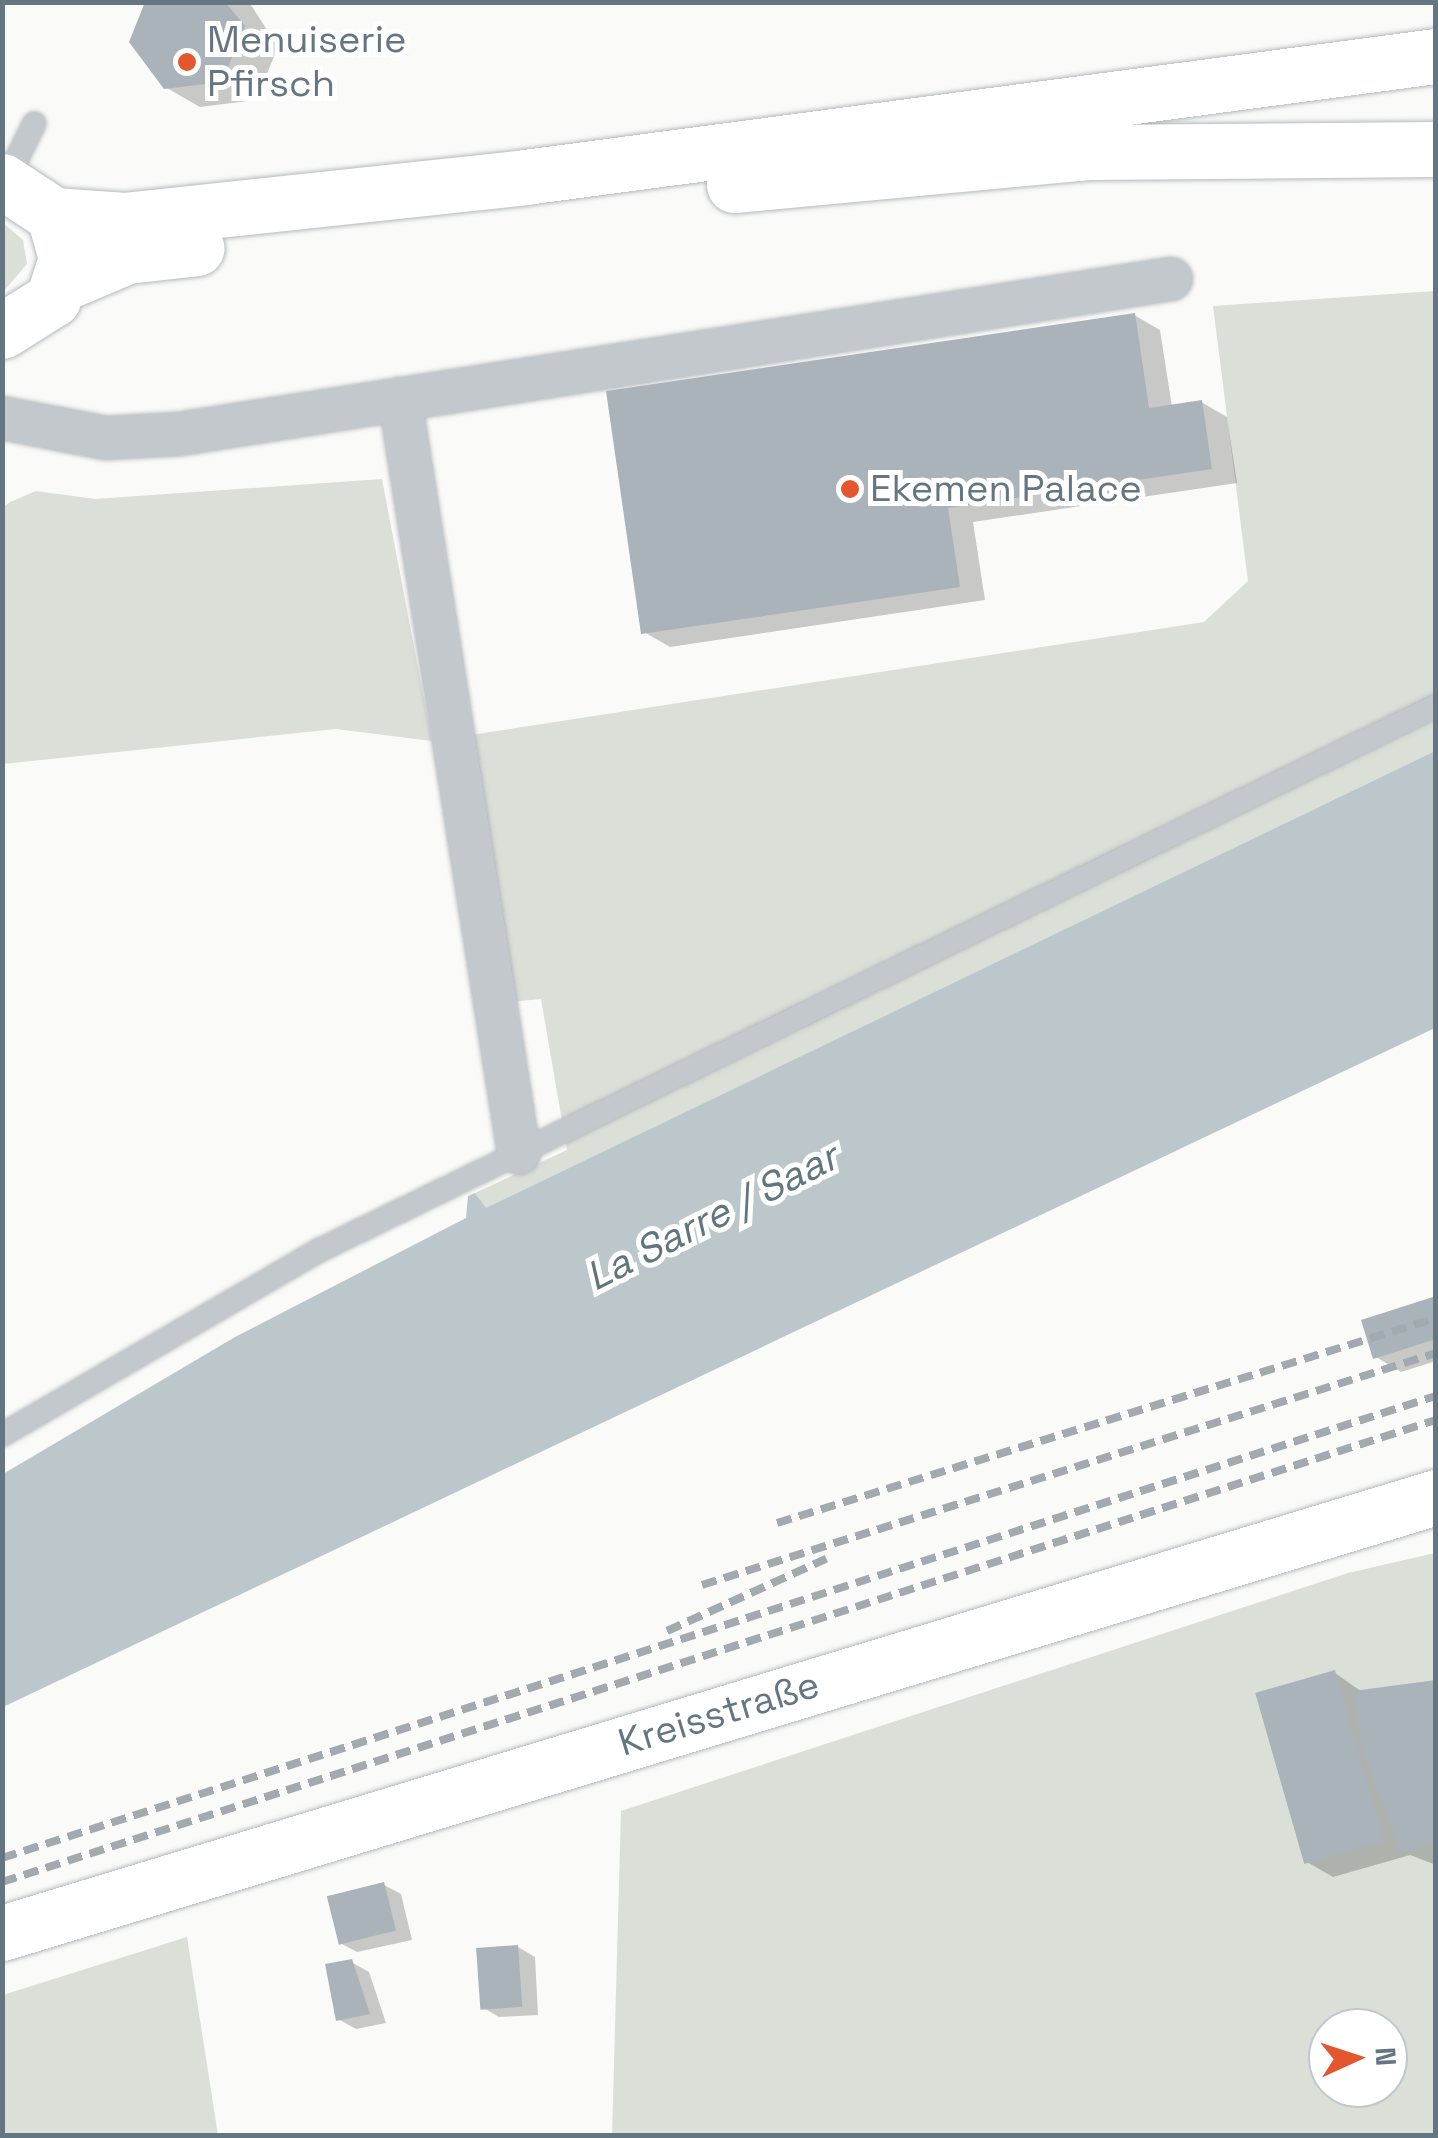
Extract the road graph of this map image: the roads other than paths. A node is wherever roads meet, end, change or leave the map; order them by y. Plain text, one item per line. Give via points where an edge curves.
1 (1436, 56) edge
2 (34, 124) dead end
3 (1436, 149) edge
4 (4, 181) edge
5 (54, 215) junction
6 (1171, 279) dead end
7 (61, 284) junction
8 (2, 331) edge
9 (400, 398) junction
10 (2, 418) edge
11 (1436, 706) edge
12 (519, 1153) junction
13 (2, 1435) edge
14 (1436, 1497) edge
15 (2, 1933) edge

1 - 5 main road via 525,177 125,220
2 - 4 lane
3 - 7 main road via 944,161 127,256
4 - 5 main road
5 - 7 main road via 66,258
6 - 9 street
7 - 8 main road via 38,315
9 - 10 street via 142,436
9 - 12 street
11 - 12 lane
12 - 13 lane via 255,1285
14 - 15 main road, Kreisstraße

